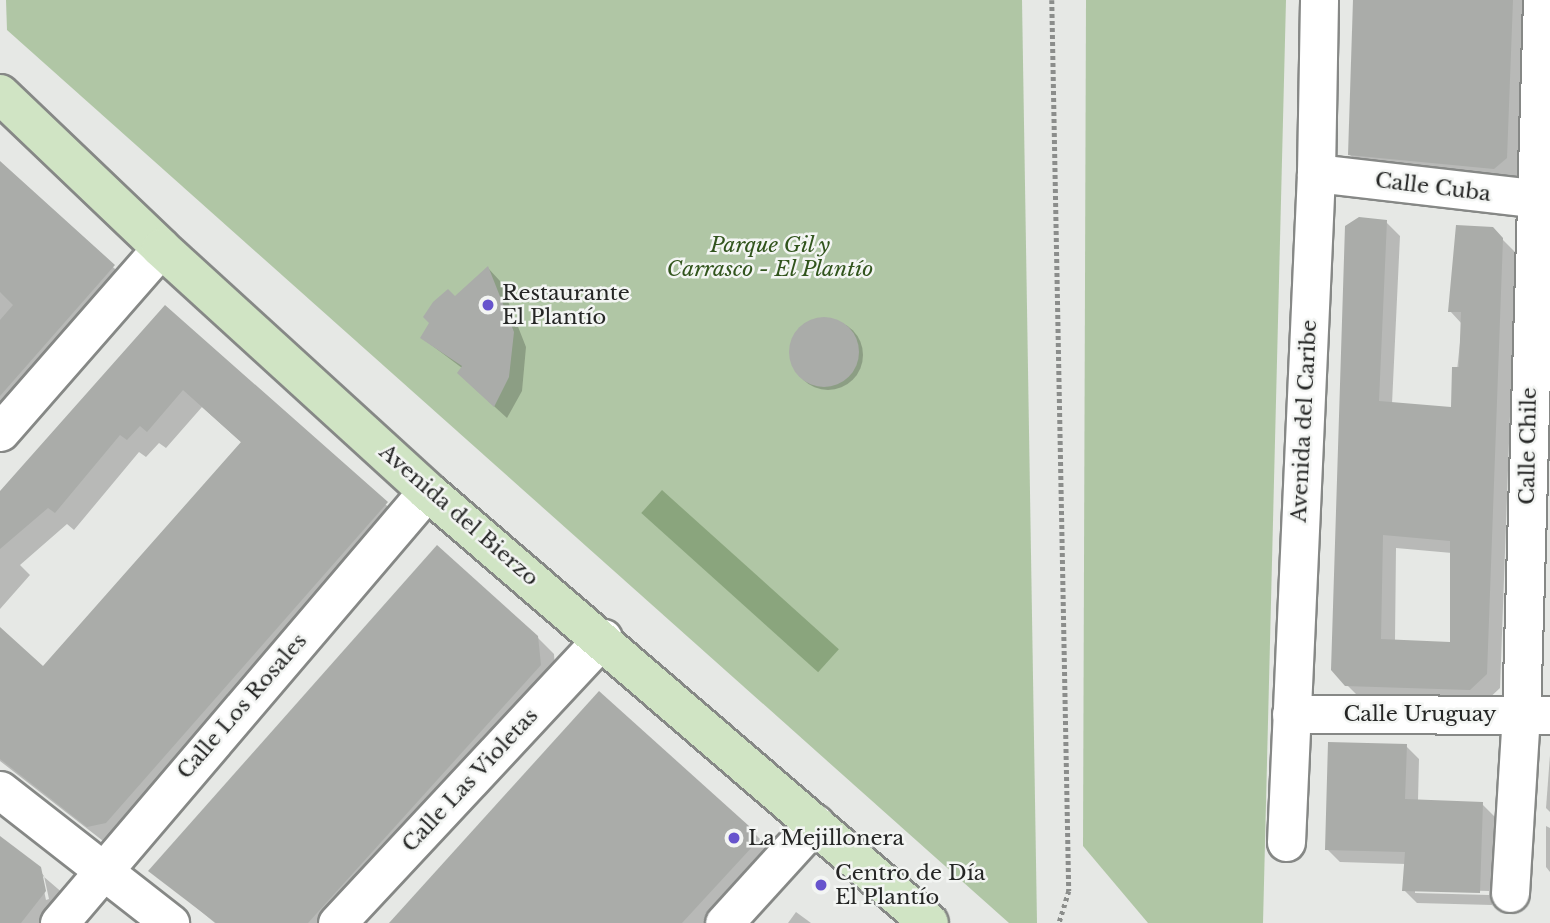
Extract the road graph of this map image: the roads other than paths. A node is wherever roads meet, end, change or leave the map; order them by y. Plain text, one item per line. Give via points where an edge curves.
1 (1318, 0) edge
2 (1542, 0) edge
3 (0, 94) edge
4 (1316, 173) junction
5 (1542, 199) edge
6 (161, 248) junction
7 (0, 432) edge
8 (427, 491) junction
9 (603, 638) junction
10 (1291, 713) junction
11 (1536, 715) edge
12 (0, 790) edge
13 (815, 823) junction
14 (1286, 842) dead end
15 (101, 869) junction
16 (1510, 893) dead end
17 (59, 923) edge
18 (170, 923) edge
19 (337, 923) edge
20 (724, 923) edge
21 (929, 923) edge

1 - 4 street, Avenida del Caribe
2 - 5 street, Calle Chile
3 - 6 main road, Avenida del Bierzo
4 - 5 street, Calle Cuba
4 - 10 street, Avenida del Caribe
5 - 11 street, Calle Chile
6 - 7 street
6 - 8 main road, Avenida del Bierzo
8 - 9 main road, Avenida del Bierzo
8 - 15 street, Calle Los Rosales
9 - 13 main road, Avenida del Bierzo
9 - 19 street, Calle Las Violetas
10 - 11 street, Calle Uruguay
10 - 14 street, Avenida del Caribe
11 - 16 street, Calle Chile
12 - 15 street
13 - 20 street
13 - 21 main road, Avenida del Bierzo
15 - 17 street, Calle Los Rosales
15 - 18 street

